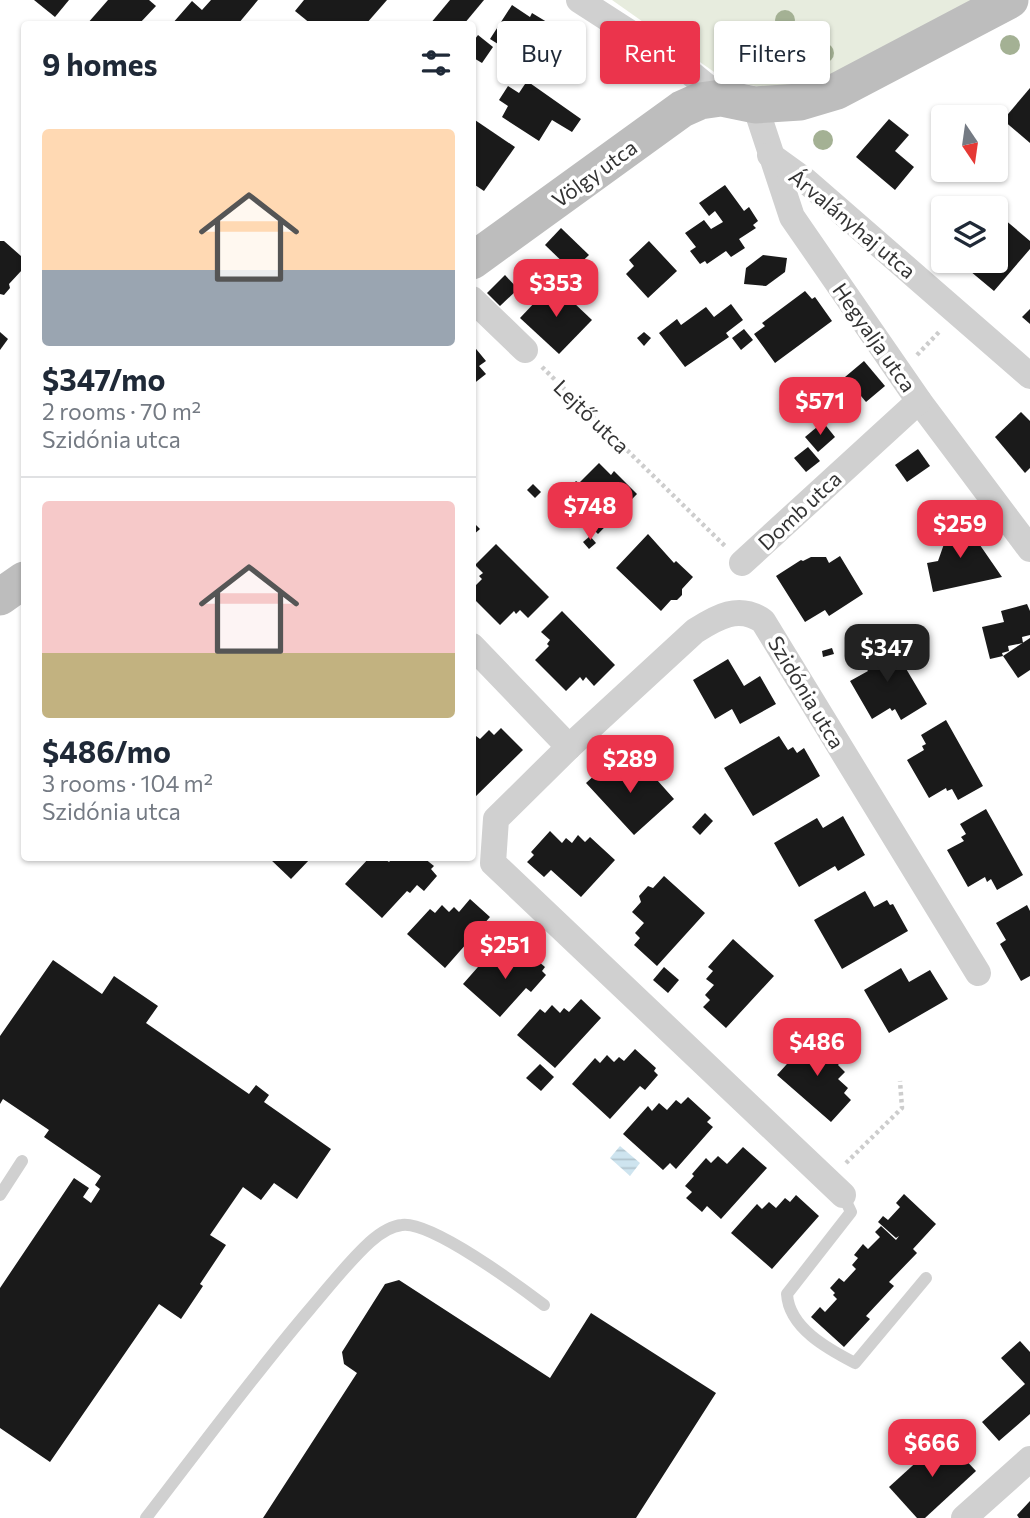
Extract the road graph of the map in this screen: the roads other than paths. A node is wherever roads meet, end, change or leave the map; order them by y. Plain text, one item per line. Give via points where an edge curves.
1 (579, 0) edge
2 (1010, 0) edge
3 (738, 102) junction
4 (770, 155) junction
5 (476, 258) edge
6 (476, 303) edge
7 (525, 350) road end
8 (1030, 376) edge
9 (919, 401) junction
10 (1030, 549) edge
11 (742, 563) road end
12 (21, 582) edge
13 (0, 597) edge
14 (476, 650) edge
15 (569, 747) junction
16 (978, 973) dead end
17 (22, 1161) dead end
18 (836, 1188) joint
19 (0, 1195) edge
20 (926, 1278) dead end
21 (544, 1305) dead end
22 (1030, 1459) edge
23 (146, 1518) edge
24 (964, 1518) edge

1 - 3 street
2 - 3 street, Völgy utca via 837,91 800,102
3 - 4 street, Hegyalja utca
3 - 5 street, Völgy utca via 700,101 682,109
4 - 8 street, Árvalányhaj utca via 806,181
4 - 9 street, Hegyalja utca via 792,217
6 - 7 street
9 - 10 street, Hegyalja utca
9 - 11 street, Domb utca
12 - 13 street
14 - 15 street
15 - 16 street, Szidónia utca via 695,631 740,611 757,616
15 - 18 street, Szidónia utca via 496,819 493,863
17 - 19 lane
18 - 20 lane via 851,1212 787,1294 794,1318 826,1348 855,1363
21 - 23 lane via 487,1262 419,1227 404,1224 391,1228 348,1265 282,1342
22 - 24 street

